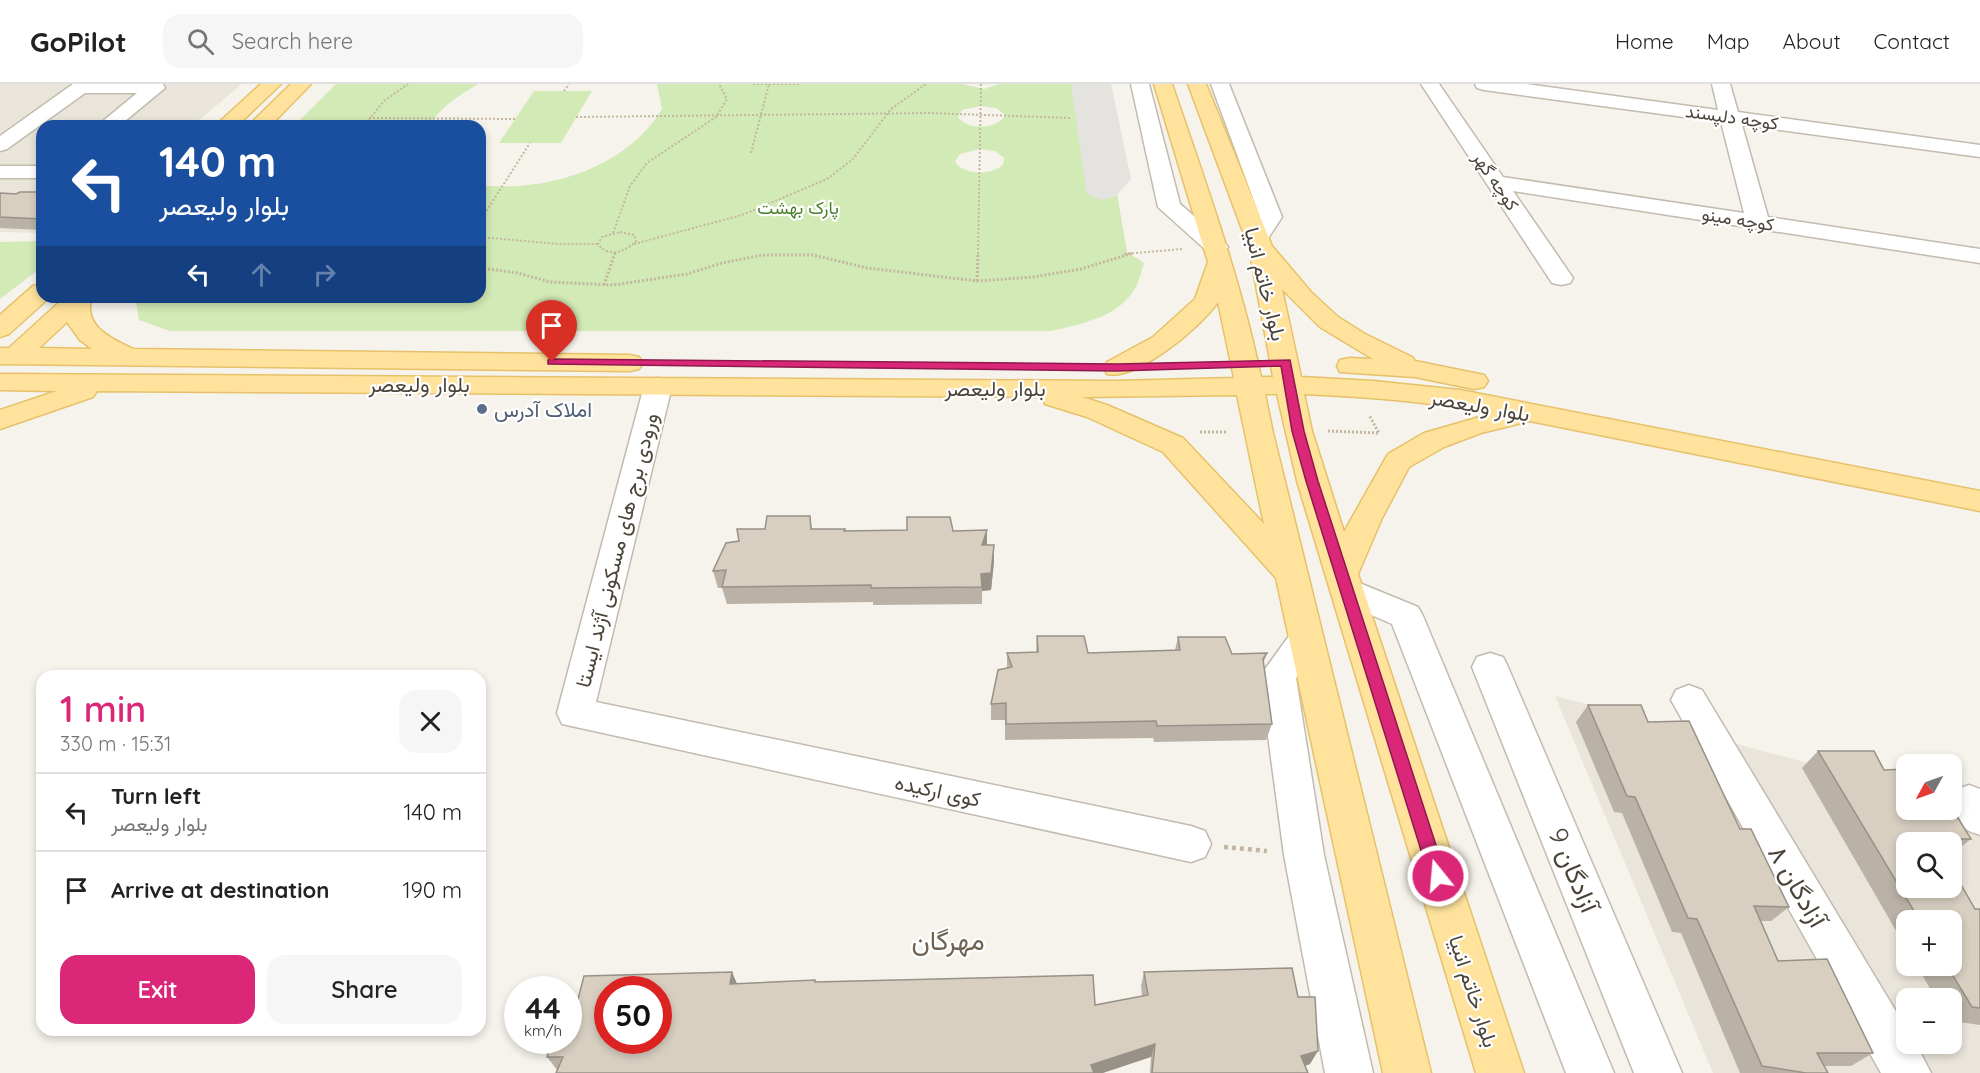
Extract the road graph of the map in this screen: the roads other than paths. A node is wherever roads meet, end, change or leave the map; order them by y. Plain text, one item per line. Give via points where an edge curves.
1 (272, 84) edge
2 (302, 84) edge
3 (1140, 84) edge
4 (1163, 84) edge
5 (1197, 84) edge
6 (1220, 84) edge
7 (1430, 84) edge
8 (1484, 84) edge
9 (1721, 84) edge
10 (129, 86) edge
11 (1730, 117) junction
12 (115, 120) edge
13 (232, 120) edge
14 (265, 120) edge
15 (0, 145) edge
16 (1980, 151) edge
17 (0, 172) edge
18 (36, 172) edge
19 (1496, 182) junction
20 (1758, 222) junction
21 (1260, 248) junction
22 (1218, 256) junction
23 (1980, 256) edge
24 (1561, 278) dead end
25 (36, 295) edge
26 (36, 297) edge
27 (72, 303) edge
28 (78, 303) edge
29 (0, 316) edge
30 (0, 329) edge
31 (8, 356) edge
32 (1117, 368) junction
33 (1415, 369) junction
34 (123, 370) junction
35 (1287, 374) junction
36 (1247, 375) junction
37 (0, 382) edge
38 (658, 386) junction
39 (1021, 388) junction
40 (1453, 388) junction
41 (1528, 414) junction
42 (0, 420) edge
43 (1980, 478) edge
44 (1980, 501) edge
45 (1331, 540) junction
46 (1284, 542) junction
47 (1292, 574) junction
48 (1344, 582) junction
49 (1306, 638) junction
50 (1490, 668) dead end
51 (1689, 700) dead end
52 (574, 713) joint
53 (1191, 844) road end
54 (1349, 1073) edge
55 (1407, 1073) edge
56 (1500, 1073) edge
57 (1590, 1073) edge
58 (1658, 1073) edge
59 (1907, 1073) edge

1 - 13 main road
2 - 14 main road
3 - 22 street via 1169,207
4 - 22 main road, بلوار خاتم انبیا
5 - 21 main road, بلوار خاتم انبیا
6 - 21 street via 1271,217
7 - 19 street, کوچه گهر
8 - 11 street, کوچه دلپسند
9 - 11 street
10 - 12 street via 156,88
10 - 15 street via 81,87
11 - 16 street, کوچه دلپسند
11 - 20 street
17 - 18 street
19 - 20 street, کوچه مینو
19 - 24 street, کوچه گهر
20 - 23 street, کوچه مینو
21 - 22 main road via 1236,261
21 - 33 main road via 1329,322
21 - 35 main road, بلوار خاتم انبیا
22 - 32 main road via 1206,302 1162,343
22 - 36 main road, بلوار خاتم انبیا
25 - 29 main road
26 - 30 main road
27 - 31 main road
28 - 34 main road via 80,324
31 - 34 main road, بلوار ولیعصر
32 - 34 main road, بلوار ولیعصر
32 - 36 main road, بلوار ولیعصر
33 - 35 main road, بلوار ولیعصر
33 - 40 main road, بلوار ولیعصر
34 - 37 main road, بلوار ولیعصر
34 - 38 main road, بلوار ولیعصر
34 - 42 main road
35 - 36 main road, بلوار ولیعصر
35 - 40 main road, بلوار ولیعصر via 1373,389
35 - 45 main road, بلوار خاتم انبیا via 1298,431
36 - 39 main road, بلوار ولیعصر via 1116,389
36 - 46 main road, بلوار خاتم انبیا
38 - 39 main road, بلوار ولیعصر
38 - 52 street, ورودی برج های مسکونی آژند ایستا
39 - 47 main road via 1097,411 1173,445
40 - 41 main road, بلوار ولیعصر
40 - 43 main road, بلوار ولیعصر
41 - 44 main road, بلوار ولیعصر
41 - 48 main road via 1434,440 1398,461 1366,518
45 - 46 main road via 1303,530
45 - 48 main road, بلوار خاتم انبیا
46 - 47 main road, بلوار خاتم انبیا
47 - 49 main road, بلوار خاتم انبیا
48 - 56 main road, بلوار خاتم انبیا
48 - 57 street via 1406,616
49 - 54 street via 1278,676 1304,855
49 - 55 main road, بلوار خاتم انبیا
50 - 58 street, آزادگان 9
51 - 59 street, آزادگان ۸
52 - 53 street, کوی ارکیده

